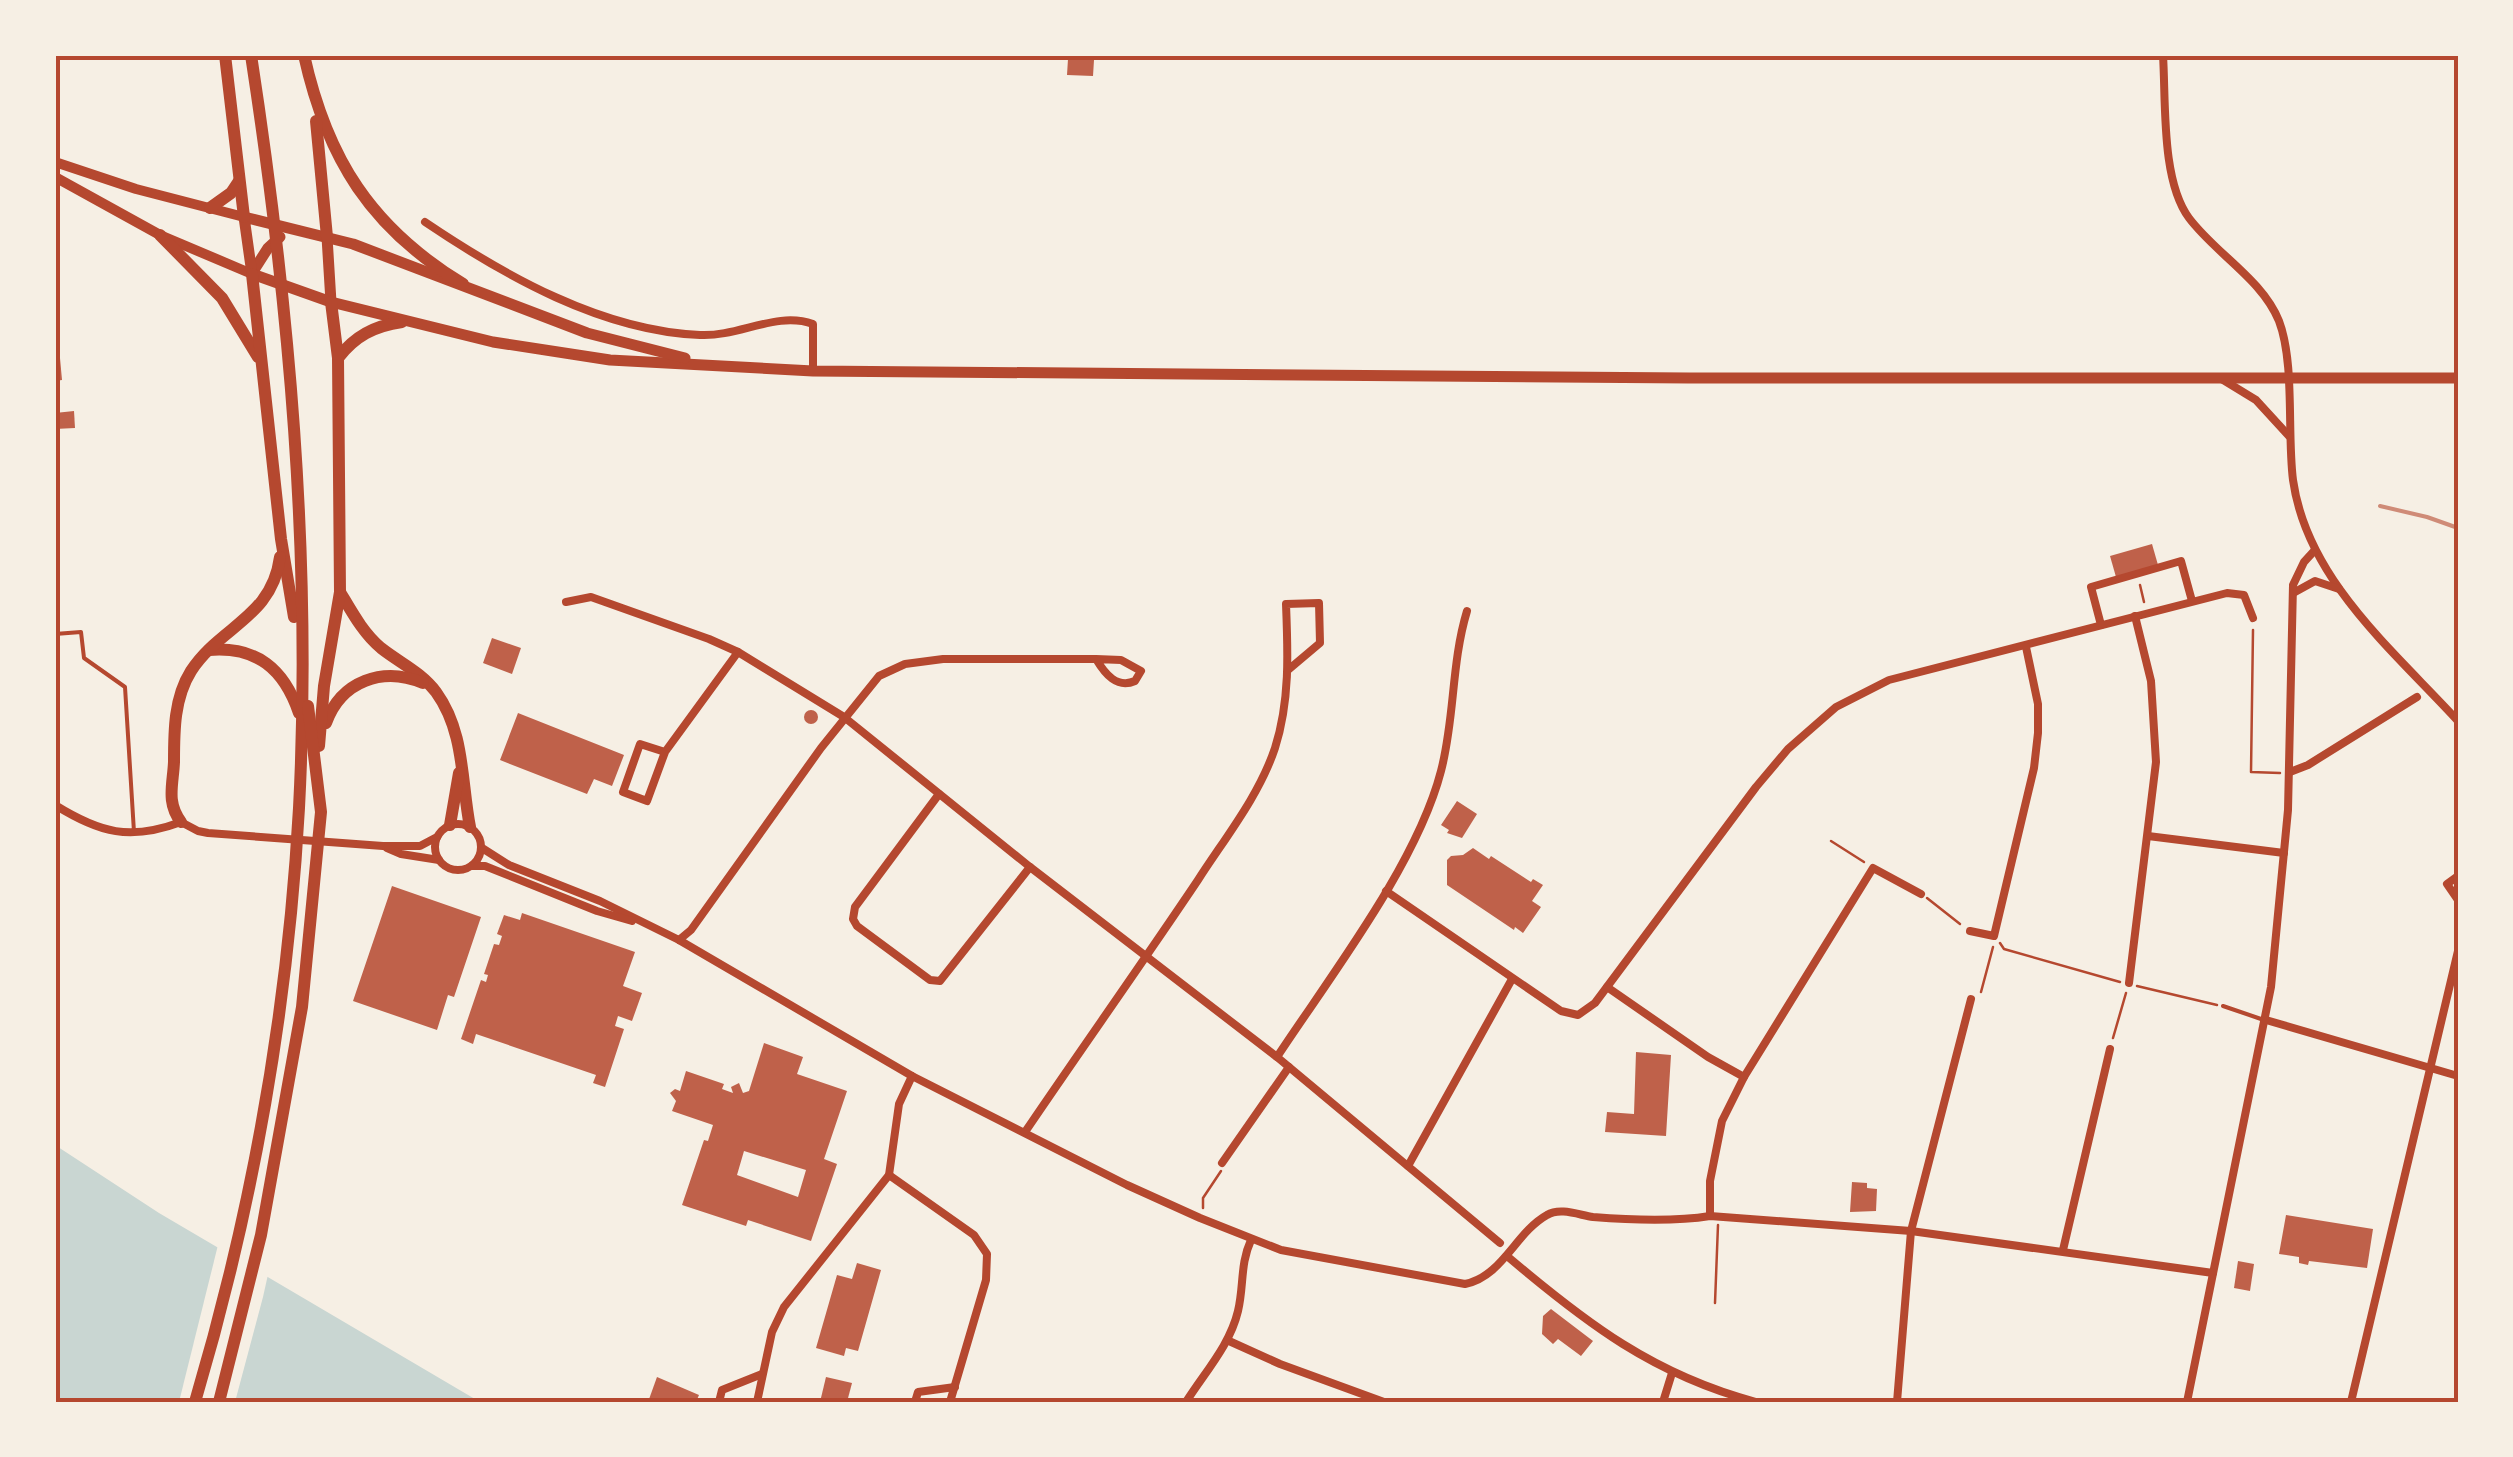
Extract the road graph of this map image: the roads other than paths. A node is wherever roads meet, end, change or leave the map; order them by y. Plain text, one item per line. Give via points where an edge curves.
1 (225, 55) edge
2 (251, 55) edge
3 (304, 55) edge
4 (2163, 55) edge
5 (314, 98) junction
6 (55, 162) edge
7 (55, 178) edge
8 (239, 181) junction
9 (210, 208) junction
10 (244, 216) junction
11 (426, 222) dead end
12 (292, 229) junction
13 (160, 235) junction
14 (326, 237) junction
15 (252, 274) junction
16 (463, 284) junction
17 (331, 302) junction
18 (402, 322) junction
19 (338, 358) junction
20 (261, 362) junction
21 (729, 364) junction
22 (813, 370) junction
23 (2286, 376) junction
24 (2218, 378) junction
25 (2458, 378) edge
26 (2289, 436) junction
27 (281, 540) junction
28 (2315, 550) junction
29 (2339, 589) junction
30 (340, 592) junction
31 (2295, 592) junction
32 (2192, 601) junction
33 (566, 602) dead end
34 (1467, 612) dead end
35 (2135, 616) junction
36 (2253, 618) road end
37 (2100, 625) junction
38 (55, 634) edge
39 (2026, 646) junction
40 (209, 650) junction
41 (738, 652) junction
42 (1096, 659) junction
43 (302, 668) junction
44 (1288, 670) junction
45 (435, 691) junction
46 (2416, 697) dead end
47 (844, 717) junction
48 (302, 720) junction
49 (2458, 722) edge
50 (320, 739) junction
51 (665, 752) junction
52 (460, 761) junction
53 (317, 763) junction
54 (2290, 772) junction
55 (939, 794) junction
56 (55, 806) edge
57 (181, 822) junction
58 (450, 825) junction
59 (470, 827) junction
60 (134, 832) junction
61 (438, 836) junction
62 (2148, 836) junction
63 (383, 846) junction
64 (482, 848) junction
65 (2284, 853) junction
66 (439, 860) junction
67 (472, 866) junction
68 (1030, 867) junction
69 (2458, 876) edge
70 (1386, 890) junction
71 (1921, 894) road end
72 (2458, 900) edge
73 (650, 926) junction
74 (1970, 931) road end
75 (679, 940) junction
76 (2458, 951) edge
77 (1146, 957) junction
78 (1512, 979) junction
79 (2130, 983) road end
80 (1607, 986) junction
81 (1971, 1000) road end
82 (2224, 1006) road end
83 (2266, 1020) junction
84 (2110, 1049) road end
85 (1277, 1057) junction
86 (1289, 1066) junction
87 (2430, 1068) junction
88 (912, 1076) junction
89 (1744, 1076) junction
90 (2458, 1076) edge
91 (1025, 1132) junction
92 (1222, 1164) road end
93 (1408, 1166) junction
94 (889, 1174) junction
95 (1710, 1216) junction
96 (1911, 1230) junction
97 (1251, 1240) junction
98 (1500, 1243) dead end
99 (2063, 1250) junction
100 (1508, 1254) junction
101 (2213, 1272) junction
102 (1229, 1340) junction
103 (762, 1374) junction
104 (1672, 1374) junction
105 (954, 1387) junction
106 (195, 1402) edge
107 (218, 1402) edge
108 (718, 1402) edge
109 (757, 1402) edge
110 (915, 1402) edge
111 (950, 1402) edge
112 (1186, 1402) edge
113 (1384, 1402) edge
114 (1663, 1402) edge
115 (1756, 1402) edge
116 (1897, 1402) edge
117 (2187, 1402) edge
118 (2351, 1402) edge

1 - 8 highway
2 - 43 highway via 289,369
3 - 5 highway
4 - 23 street via 2176,195 2202,234 2273,308
5 - 14 highway
5 - 16 highway via 344,170 368,203 418,254
6 - 9 main road
7 - 13 main road
8 - 9 highway
8 - 10 highway
9 - 10 main road
10 - 12 main road
10 - 15 main road
11 - 22 street via 512,274 638,326 702,336 782,320 814,324
12 - 14 main road
12 - 15 main road via 268,248
13 - 15 main road
13 - 20 highway via 222,298
14 - 16 main road
14 - 17 main road
15 - 17 main road
15 - 20 highway
16 - 21 main road via 587,333
17 - 18 main road
17 - 19 highway
18 - 19 highway via 362,334
18 - 21 main road via 588,358
19 - 30 highway
20 - 27 highway
21 - 22 main road
22 - 24 main road
23 - 24 main road
23 - 25 main road
23 - 26 street
24 - 26 street via 2256,400
26 - 28 street via 2298,506
27 - 40 highway via 276,579 263,602
27 - 43 highway
28 - 29 street
28 - 31 street via 2300,568
29 - 31 street via 2315,581
29 - 49 street
30 - 45 highway via 374,642
30 - 50 highway
31 - 54 street
32 - 35 street
32 - 36 street via 2240,592
32 - 37 street via 2180,561 2091,587
33 - 41 street via 590,597
34 - 70 street via 1456,646 1442,770
35 - 37 street
35 - 62 street via 2156,717
37 - 39 street
38 - 60 lane via 82,632 84,658 125,687
39 - 74 street via 2038,704 2034,768 1994,936
39 - 80 street via 1884,682 1836,707 1788,748
40 - 48 highway via 251,654 275,668
40 - 57 highway via 189,674 178,704 170,798
41 - 47 street
41 - 51 street
42 - 42 street via 1118,683 1135,681 1141,670
42 - 47 street via 943,658 905,664 879,676
43 - 48 highway
43 - 53 highway
44 - 44 street via 1320,643 1319,603 1286,604
44 - 77 street via 1283,717 1259,785
45 - 50 highway via 403,676 365,679 336,702
45 - 52 highway via 455,731
46 - 54 street
47 - 55 street
47 - 75 street
48 - 106 highway via 271,1062 239,1229
50 - 53 highway
51 - 51 street via 640,744 622,792 647,801
52 - 58 highway
52 - 59 highway
53 - 107 highway via 316,886 292,1066 261,1235
54 - 65 street
55 - 68 street
55 - 68 street via 854,906 857,926 940,981
56 - 60 street via 90,826
57 - 60 street
57 - 63 street via 198,832
58 - 59 street
58 - 61 street
59 - 64 street
61 - 63 street via 420,846
61 - 66 street
62 - 65 street
62 - 79 street
63 - 66 street
64 - 67 street
64 - 73 street
65 - 83 street
66 - 67 street via 453,870
67 - 73 street
68 - 77 street
69 - 72 street via 2447,884
70 - 78 street
70 - 85 street
71 - 89 street via 1873,868
73 - 75 street
75 - 88 street
76 - 87 street
77 - 85 street
77 - 91 street
78 - 80 street via 1560,1011 1578,1015
78 - 93 street
80 - 89 street
81 - 96 street
82 - 83 lane
83 - 87 street
83 - 101 street
84 - 99 street
85 - 86 street
86 - 92 street
86 - 93 street
87 - 90 street
87 - 118 street
88 - 91 street
88 - 94 street via 899,1104
89 - 95 street via 1722,1121
91 - 97 street
93 - 98 street
94 - 103 street via 784,1307
94 - 105 street via 974,1235 986,1254 986,1280
95 - 96 street
95 - 100 street via 1554,1212
96 - 99 street
96 - 116 street
97 - 100 street via 1450,1284 1478,1282
97 - 102 street
99 - 101 street
100 - 104 street via 1578,1316
101 - 117 street
102 - 112 street
102 - 113 street
103 - 108 street via 722,1390
103 - 109 street
104 - 114 street
104 - 115 street
105 - 110 street via 918,1392
105 - 111 street

